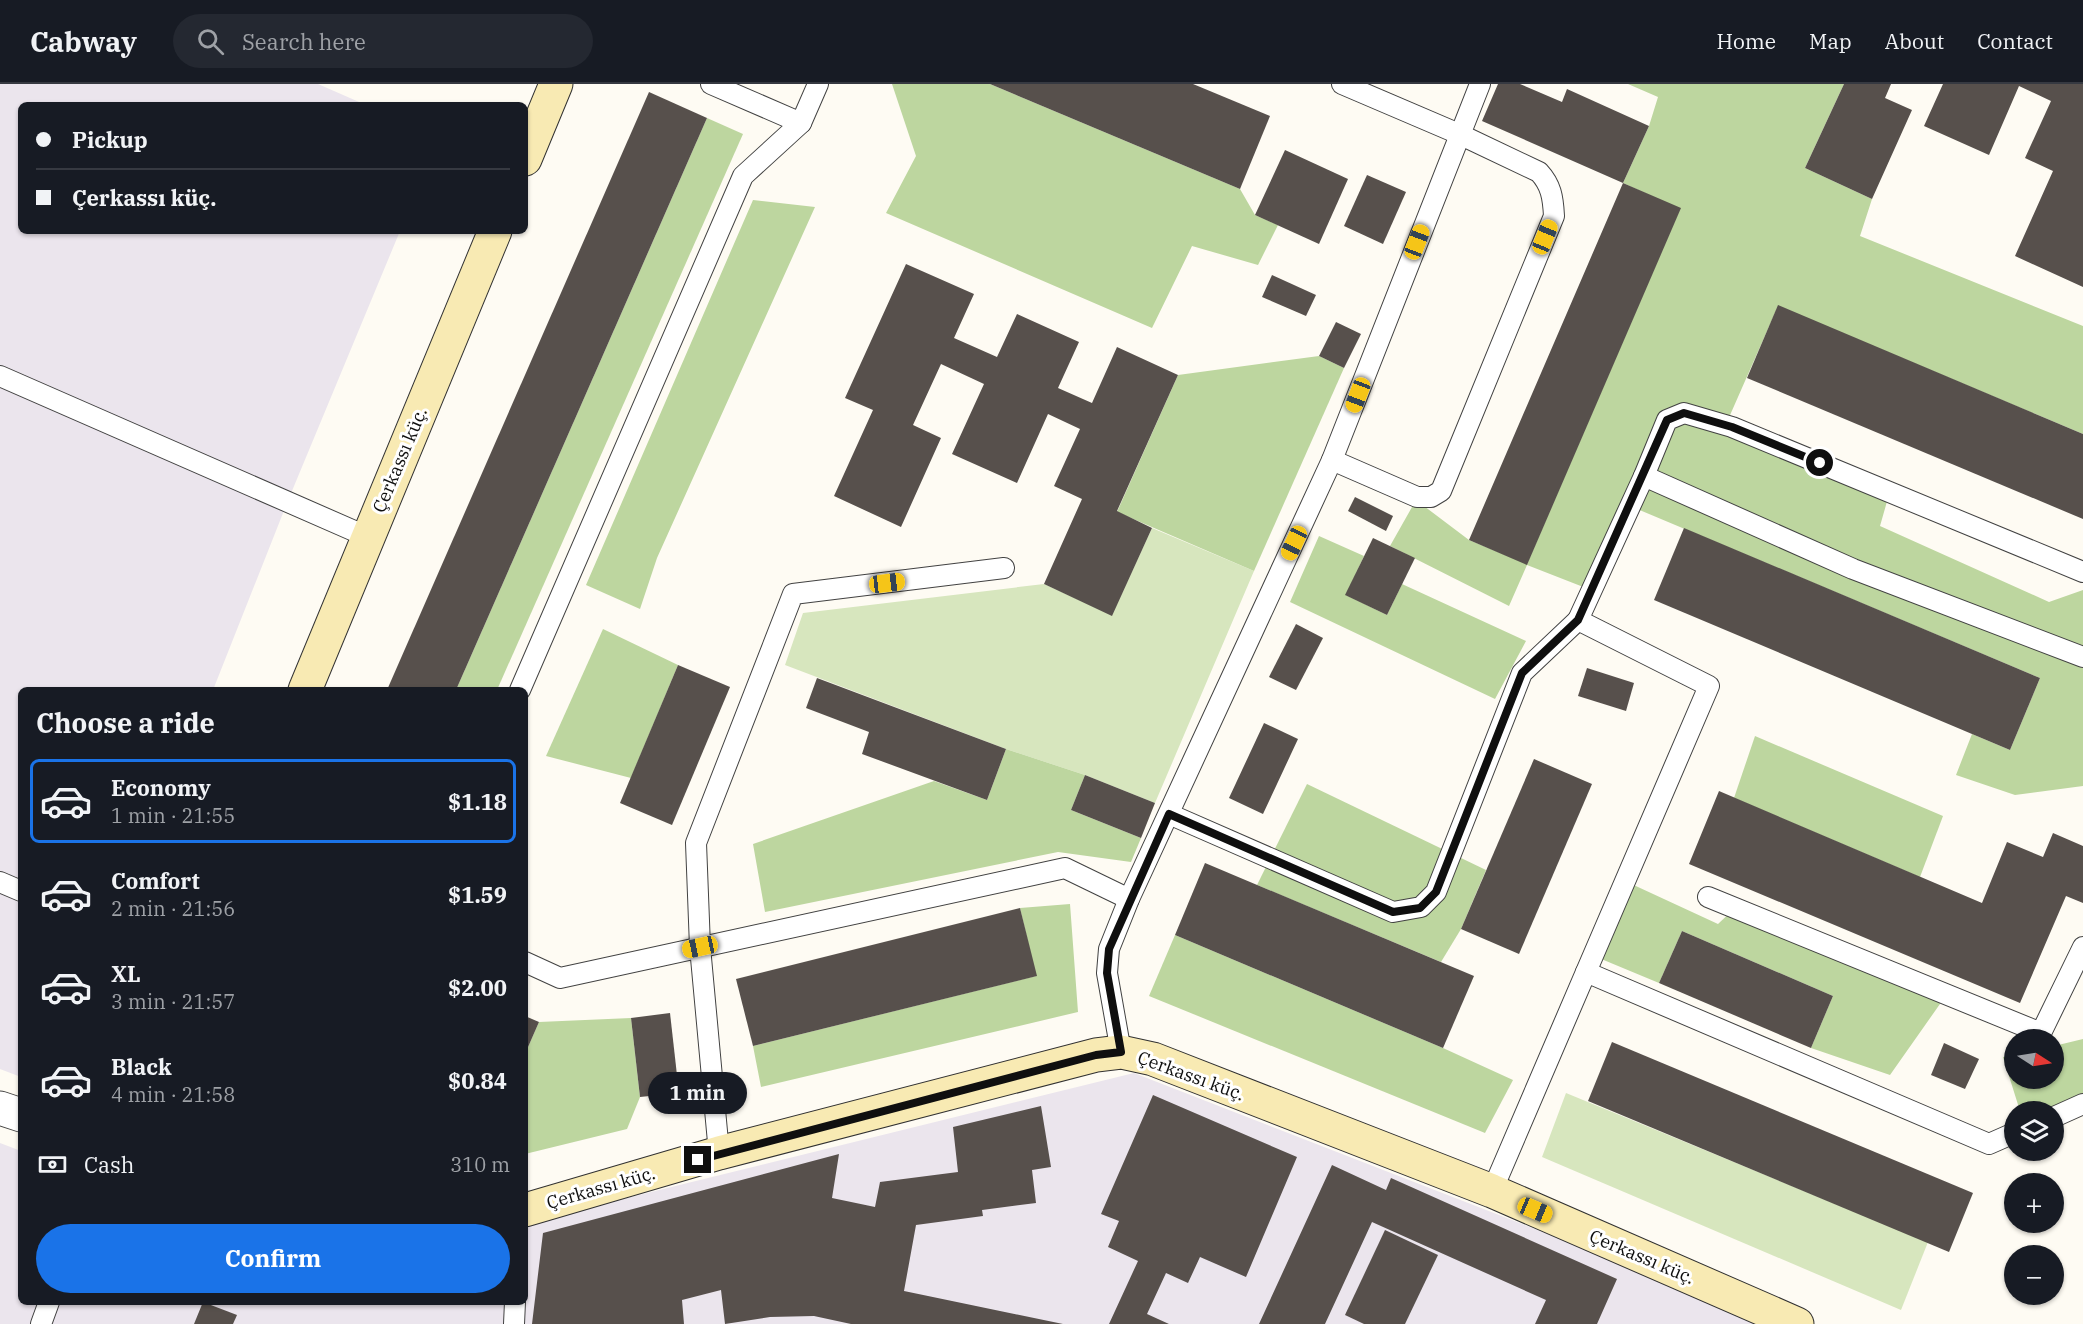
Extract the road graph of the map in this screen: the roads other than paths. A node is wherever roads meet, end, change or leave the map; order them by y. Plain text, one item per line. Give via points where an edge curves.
1 (556, 84) edge
2 (711, 84) edge
3 (818, 84) edge
4 (1342, 84) edge
5 (1480, 84) edge
6 (801, 123) junction
7 (1459, 134) junction
8 (528, 152) edge
9 (494, 234) edge
10 (0, 376) edge
11 (1332, 460) junction
12 (1644, 476) junction
13 (368, 537) junction
14 (1004, 568) dead end
15 (2083, 572) edge
16 (1578, 620) junction
17 (2083, 657) edge
18 (306, 687) edge
19 (521, 687) edge
20 (1169, 814) junction
21 (0, 882) edge
22 (18, 890) edge
23 (1708, 897) dead end
24 (1129, 899) junction
25 (700, 947) junction
26 (2083, 947) edge
27 (528, 963) edge
28 (1586, 972) junction
29 (1121, 1052) junction
30 (2083, 1104) edge
31 (0, 1108) edge
32 (2064, 1113) edge
33 (18, 1114) edge
34 (2004, 1138) edge
35 (719, 1153) junction
36 (1492, 1191) junction
37 (528, 1209) edge
38 (48, 1305) edge
39 (515, 1305) edge
40 (40, 1324) edge
41 (514, 1324) edge
42 (1797, 1324) edge

1 - 8 street
2 - 6 lane
3 - 6 lane
4 - 7 lane
5 - 7 lane
6 - 19 lane via 743,176
7 - 11 lane
7 - 11 lane via 1539,172 1548,182 1554,216 1441,491 1431,497 1417,497
9 - 13 street, Çerkassı küç.
10 - 13 lane
11 - 20 lane
12 - 15 lane via 1667,420 1684,413 1732,427
12 - 16 lane
12 - 17 lane via 1853,569
13 - 18 street, Çerkassı küç.
14 - 25 lane via 793,594 696,843
16 - 20 lane via 1522,673 1436,892 1420,908 1393,912
16 - 28 lane via 1709,686
20 - 24 lane
21 - 22 lane
23 - 26 lane via 2040,1033
24 - 25 lane via 1065,868
24 - 29 lane via 1109,949 1107,973
25 - 27 lane via 560,978
25 - 35 lane
28 - 34 lane via 1989,1144
28 - 36 lane
29 - 35 street, Çerkassı küç. via 1096,1055
29 - 36 street, Çerkassı küç. via 1153,1059
30 - 32 lane
31 - 33 street
35 - 37 street, Çerkassı küç.
36 - 42 street, Çerkassı küç.
38 - 40 lane
39 - 41 lane

